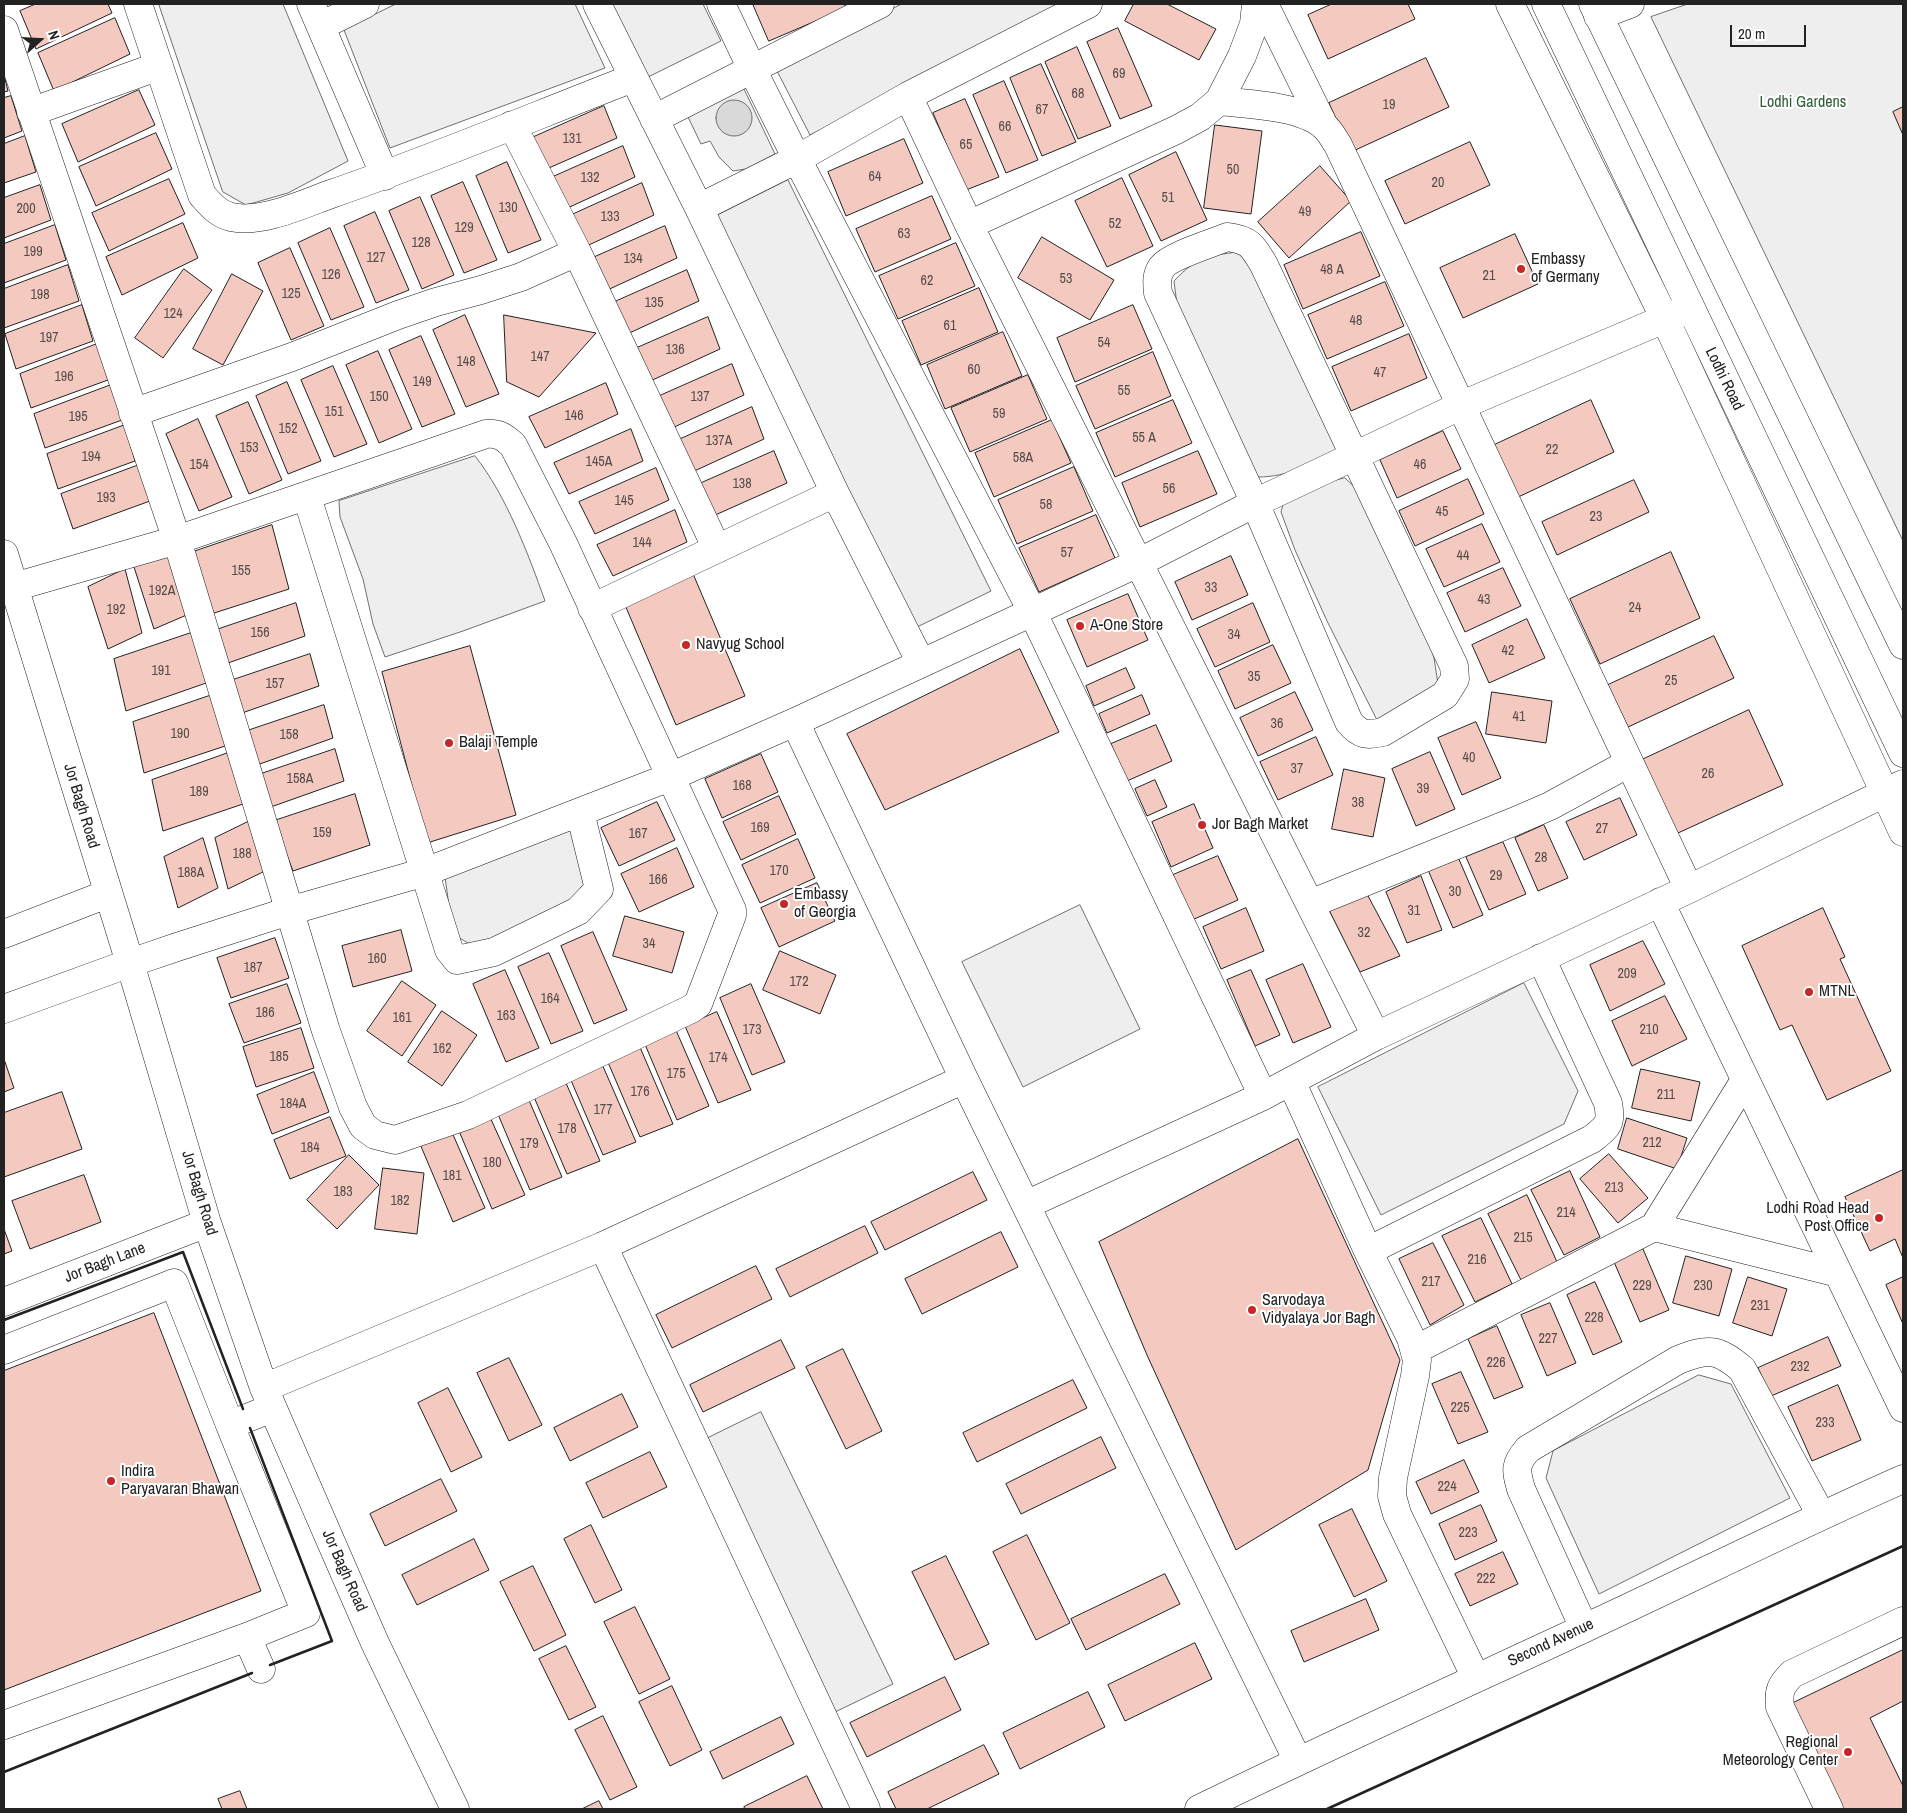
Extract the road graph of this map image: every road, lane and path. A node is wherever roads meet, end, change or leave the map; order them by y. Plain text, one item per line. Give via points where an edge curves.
1 (138, 4) edge
2 (365, 4) edge
3 (597, 4) edge
4 (721, 4) edge
5 (1088, 4) edge
6 (1256, 4) edge
7 (1264, 4) edge
8 (1510, 4) edge
9 (1546, 4) edge
10 (1630, 4) edge
11 (874, 5) edge
12 (1596, 10) edge
13 (316, 15) edge
14 (4, 30) edge
15 (159, 66) junction
16 (752, 69) junction
17 (633, 78) junction
18 (908, 96) junction
19 (1219, 101) junction
20 (31, 112) junction
21 (654, 119) junction
22 (512, 125) junction
23 (1324, 126) junction
24 (797, 159) junction
25 (385, 176) junction
26 (699, 208) junction
27 (969, 225) junction
28 (577, 252) junction
29 (1690, 308) junction
30 (1665, 319) junction
31 (1460, 406) junction
32 (133, 413) junction
33 (1355, 456) junction
34 (835, 493) junction
35 (307, 497) junction
36 (1255, 503) junction
37 (177, 540) junction
38 (718, 549) junction
39 (4, 554) edge
40 (1138, 563) junction
41 (14, 587) junction
42 (592, 608) junction
43 (1032, 611) junction
44 (1903, 645) edge
45 (921, 663) junction
46 (795, 722) junction
47 (1903, 753) edge
48 (1629, 763) junction
49 (670, 777) junction
50 (1894, 789) edge
51 (580, 812) junction
52 (1903, 832) edge
53 (426, 872) junction
54 (1689, 889) junction
55 (107, 894) junction
56 (1660, 902) junction
57 (1310, 904) junction
58 (289, 911) junction
59 (4, 934) edge
60 (1541, 958) junction
61 (130, 963) junction
62 (4, 1009) edge
63 (1376, 1036) junction
64 (964, 1079) junction
65 (1745, 1080) junction
66 (1291, 1081) junction
67 (1263, 1096) junction
68 (1026, 1205) junction
69 (207, 1223) junction
70 (1654, 1227) junction
71 (603, 1246) junction
72 (1368, 1251) junction
73 (1838, 1272) junction
74 (4, 1302) edge
75 (4, 1350) edge
76 (1415, 1350) junction
77 (268, 1398) junction
78 (1903, 1408) edge
79 (230, 1425) junction
80 (1903, 1479) edge
81 (1821, 1514) junction
82 (1903, 1621) edge
83 (1584, 1628) junction
84 (248, 1637) junction
85 (262, 1669) dead end
86 (1476, 1678) junction
87 (4, 1725) edge
88 (1298, 1761) junction
89 (455, 1809) edge
90 (866, 1809) edge
91 (1199, 1809) edge
92 (1828, 1809) edge

1 - 15 street
2 - 13 street
3 - 17 street
4 - 16 street
5 - 18 street
6 - 19 street via 1254,24 1242,56
7 - 23 street
8 - 30 street
9 - 29 street, Lodhi Road
10 - 12 street
11 - 16 street
12 - 44 street
13 - 25 street
14 - 20 street
15 - 20 street
15 - 25 street via 202,194 214,209 231,217 254,218
16 - 21 street
16 - 24 street
17 - 21 street
17 - 22 street
18 - 24 street
18 - 27 street
19 - 23 street via 1285,108
19 - 27 street via 1200,117 1176,130
20 - 32 street
21 - 26 street
22 - 25 street
22 - 28 street
23 - 31 street via 1338,145
24 - 26 street
24 - 43 street
26 - 34 street
27 - 40 street
28 - 32 street via 521,277 408,312
28 - 38 street
29 - 30 street
29 - 47 street, Lodhi Road
30 - 31 street
30 - 50 street
31 - 33 street
31 - 48 street
32 - 37 street
33 - 36 street
33 - 36 street via 1254,248 1242,239 1227,237 1171,260 1162,266 1157,278 1158,294
33 - 36 street via 1454,666 1455,679 1445,695 1383,732 1358,733 1348,722
34 - 38 street
34 - 45 street
35 - 37 street
35 - 42 street via 486,434 497,434 513,445
35 - 53 street
36 - 40 street
37 - 41 street
37 - 58 street
38 - 42 street
39 - 41 street, Jor Bagh Road
40 - 43 street
40 - 57 street
41 - 55 street, Jor Bagh Road
42 - 49 street
43 - 45 street
43 - 67 street
45 - 46 street
46 - 49 street
46 - 64 street
48 - 54 street
48 - 57 street via 1550,806
49 - 51 street
49 - 58 street via 732,910 698,1004 468,1115 395,1140 375,1135 363,1126 326,1031
50 - 52 street
50 - 54 street
51 - 53 street
51 - 53 street via 600,889 578,911 494,952 457,960 449,950
53 - 58 street
54 - 56 street
55 - 59 street
55 - 61 street, Jor Bagh Road
56 - 60 street
56 - 65 street
57 - 63 street
58 - 61 street
60 - 63 street
60 - 72 street via 1608,1103 1611,1117 1607,1127 1592,1139
61 - 62 street
61 - 69 street, Jor Bagh Road
63 - 66 street
64 - 68 street
64 - 71 street
65 - 70 street
65 - 73 street
66 - 67 street
66 - 72 street
67 - 68 street
68 - 88 street
69 - 74 street, Jor Bagh Lane
69 - 77 street, Jor Bagh Road
70 - 73 street
70 - 76 street
71 - 77 street
71 - 90 street
72 - 76 street
73 - 78 street
75 - 79 street via 174,1283
76 - 86 street via 1415,1376 1392,1496 1397,1514
77 - 79 street
77 - 89 street, Jor Bagh Road via 375,1643
79 - 84 street via 306,1613
80 - 81 street, Second Avenue
81 - 83 street, Second Avenue
81 - 83 street via 1742,1369 1727,1356 1715,1352 1697,1352 1678,1360 1528,1449 1518,1460 1521,1489
82 - 92 street via 1792,1674 1783,1683 1780,1707
83 - 86 street, Second Avenue
84 - 85 street
84 - 87 street
86 - 88 street, Second Avenue
88 - 91 street, Second Avenue

